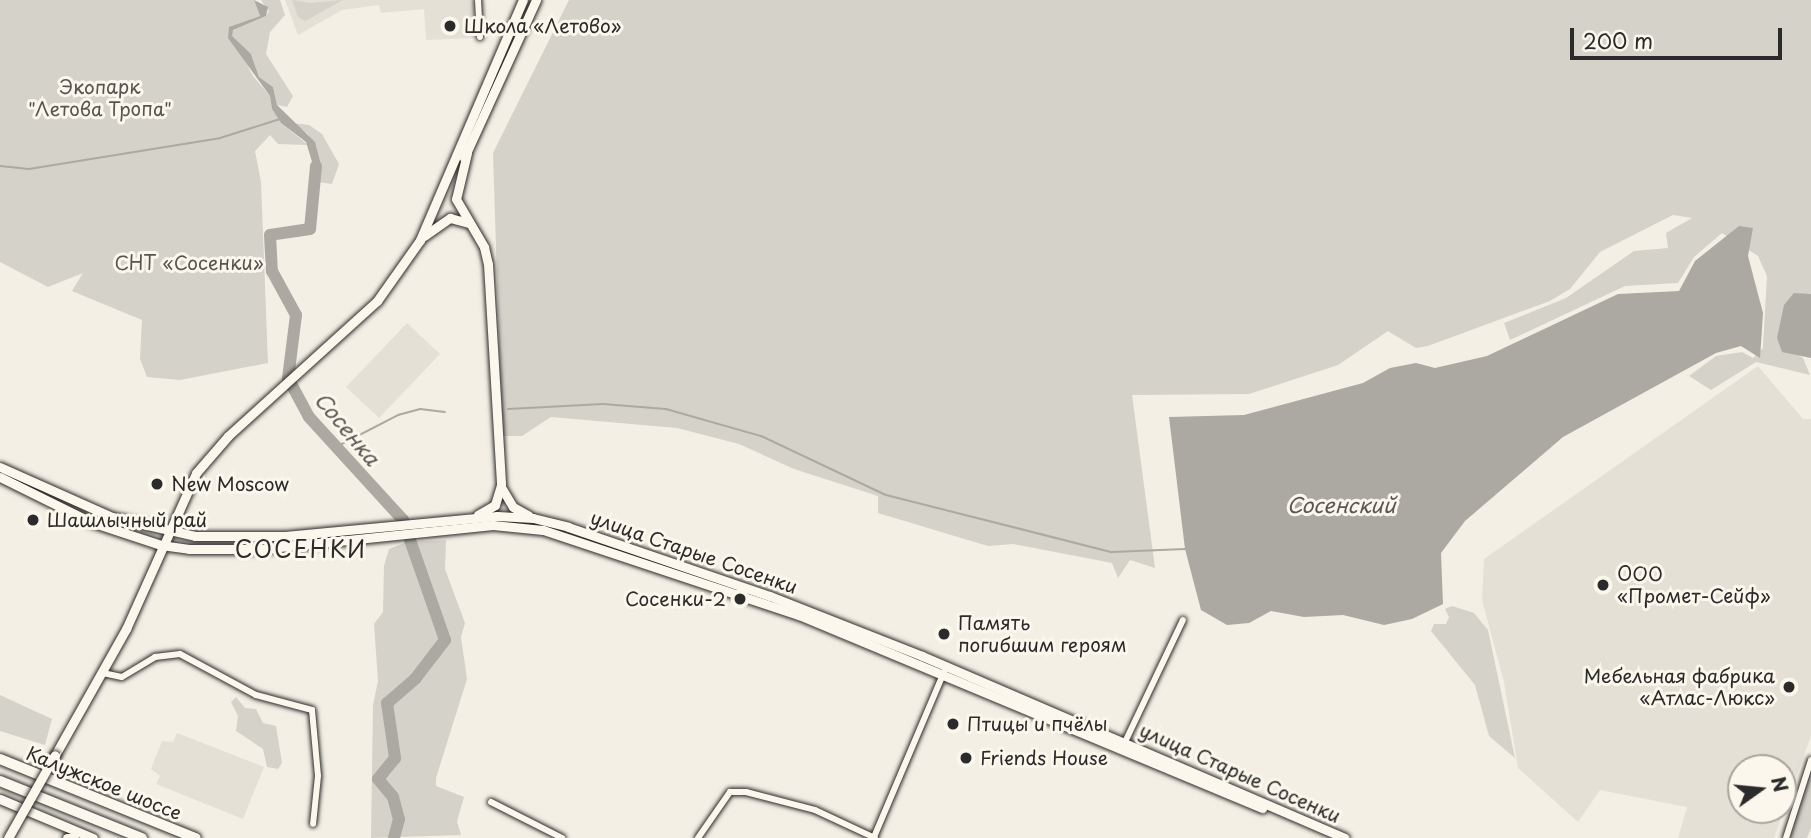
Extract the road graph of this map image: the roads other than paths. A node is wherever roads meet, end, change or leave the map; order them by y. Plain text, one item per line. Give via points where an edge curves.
1 (478, 0) edge
2 (523, 0) edge
3 (536, 0) edge
4 (480, 37) dead end
5 (467, 153) junction
6 (445, 181) junction
7 (469, 223) junction
8 (420, 240) junction
9 (0, 467) edge
10 (0, 477) edge
11 (501, 485) junction
12 (472, 517) junction
13 (533, 518) junction
14 (428, 527) junction
15 (167, 532) junction
16 (371, 533) junction
17 (161, 545) junction
18 (1183, 620) dead end
19 (945, 670) junction
20 (103, 673) junction
21 (1125, 742) junction
22 (0, 759) edge
23 (1811, 760) edge
24 (0, 781) edge
25 (0, 799) edge
26 (491, 802) dead end
27 (313, 824) dead end
28 (874, 837) edge
29 (8, 838) edge
30 (67, 838) edge
31 (74, 838) edge
32 (93, 838) edge
33 (142, 838) edge
34 (196, 838) edge
35 (562, 838) edge
36 (698, 838) edge
37 (1331, 838) edge
38 (1345, 838) edge
39 (1786, 838) edge

1 - 4 street
2 - 6 main road
3 - 5 main road
5 - 6 main road
5 - 7 main road via 456,190
6 - 8 main road
7 - 8 main road via 450,218
7 - 11 main road via 488,264
8 - 15 main road via 377,302 209,456 185,491
9 - 15 main road, улица Старые Сосенки via 89,509
10 - 17 main road, улица Старые Сосенки via 91,522
11 - 12 main road via 495,505
11 - 13 main road via 513,507
12 - 13 main road, улица Старые Сосенки
12 - 14 main road, улица Старые Сосенки
13 - 19 main road, улица Старые Сосенки via 746,587
14 - 16 main road, улица Старые Сосенки
14 - 19 main road, улица Старые Сосенки via 494,525 543,530 730,590
15 - 16 main road, улица Старые Сосенки via 215,537
15 - 17 main road
16 - 17 main road, улица Старые Сосенки via 260,549
17 - 20 main road
18 - 21 street
19 - 21 main road, улица Старые Сосенки
19 - 28 street
19 - 37 main road, улица Старые Сосенки
20 - 27 street via 122,677 155,657 180,654 256,695 312,709 318,776
20 - 29 main road, bridge
21 - 38 main road, улица Старые Сосенки
22 - 34 highway, Калужское шоссе
23 - 39 street
24 - 33 highway, Калужское шоссе
25 - 32 main road
26 - 35 street
28 - 36 street via 815,810 730,792
30 - 31 main road

